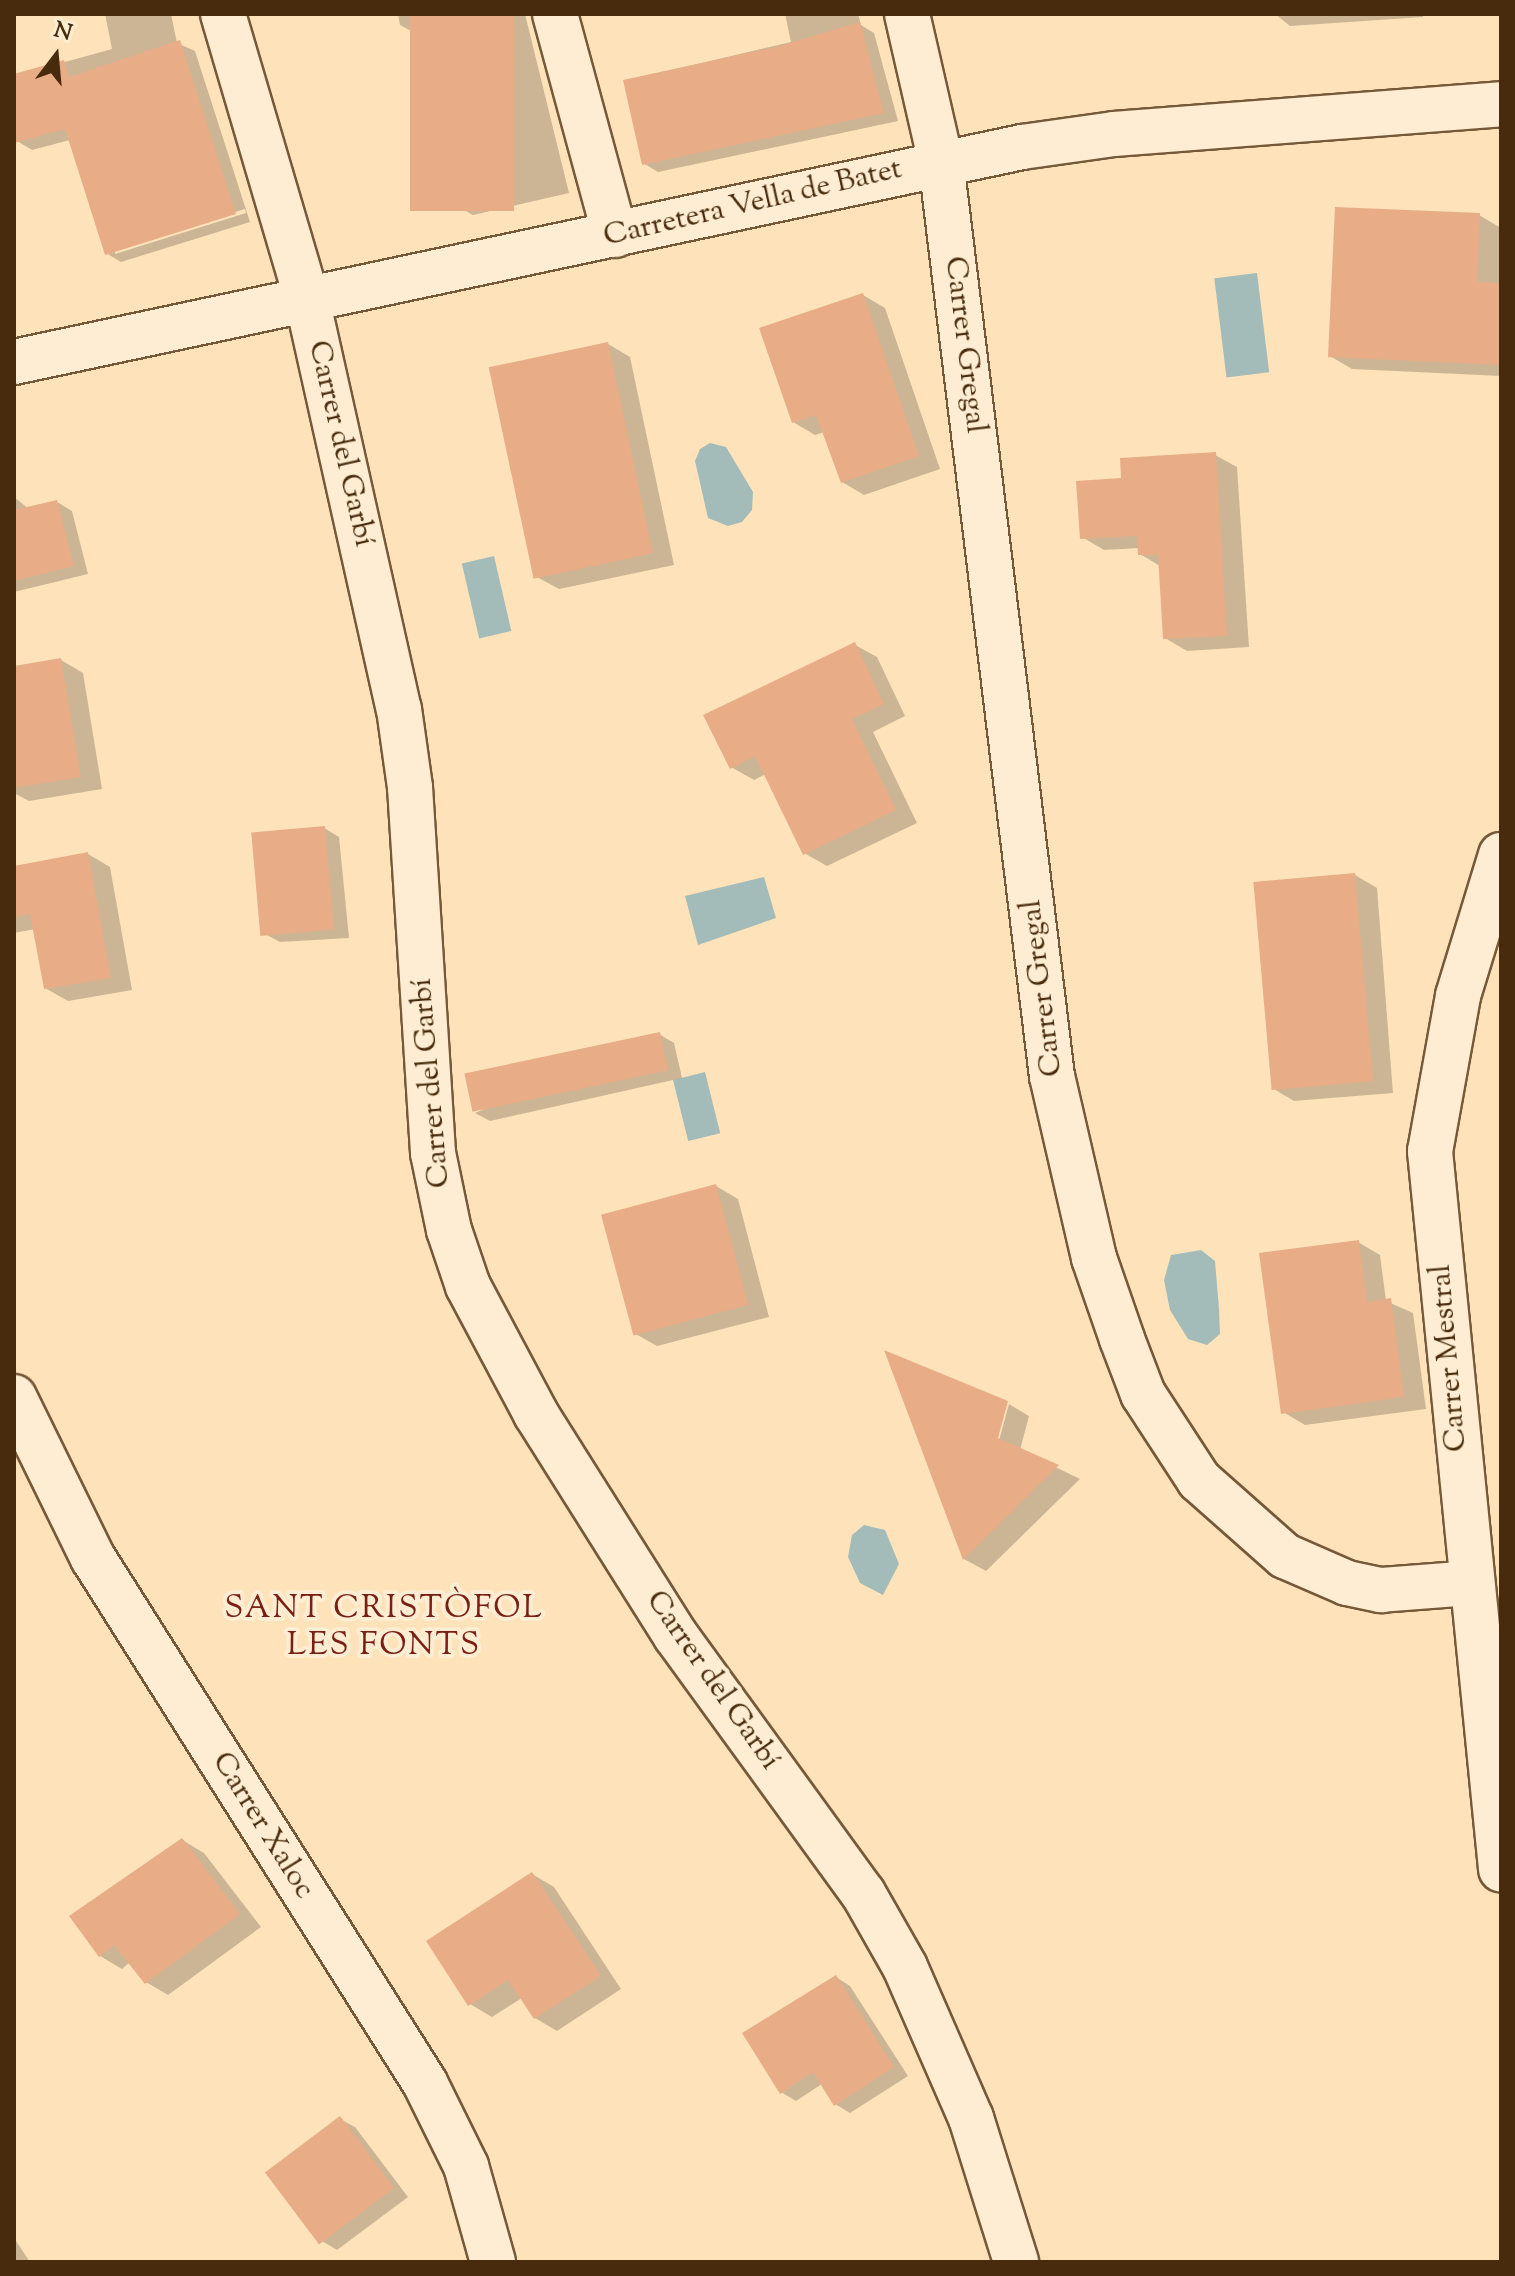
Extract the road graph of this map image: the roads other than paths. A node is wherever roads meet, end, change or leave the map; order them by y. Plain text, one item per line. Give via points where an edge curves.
1 (223, 14) edge
2 (555, 14) edge
3 (907, 14) edge
4 (1501, 104) edge
5 (941, 162) junction
6 (615, 235) junction
7 (307, 299) junction
8 (14, 362) edge
9 (1501, 855) edge
10 (14, 1397) edge
11 (1471, 1583) junction
12 (1501, 1869) edge
13 (493, 2262) edge
14 (1016, 2262) edge

1 - 7 street, Carrer del Garbí
2 - 6 street
3 - 5 street, Carrer Gregal
4 - 5 street, Carretera Vella de Batet via 1114,134
5 - 6 street, Carretera Vella de Batet
5 - 11 street, Carrer Gregal via 1052,1076 1090,1244 1122,1339 1143,1394 1199,1480 1285,1556 1347,1583 1381,1590
6 - 7 street, Carretera Vella de Batet
7 - 8 street, Carretera Vella de Batet
7 - 14 street, Carrer del Garbí via 399,709 410,787 433,1153 449,1230 468,1286 536,1414 668,1623 863,1893 905,1967 971,2118
9 - 11 street, Carrer Mestral via 1458,996 1430,1151
10 - 13 street, Carrer Xaloc via 93,1558 425,2083 466,2166
11 - 12 street, Carrer Mestral

